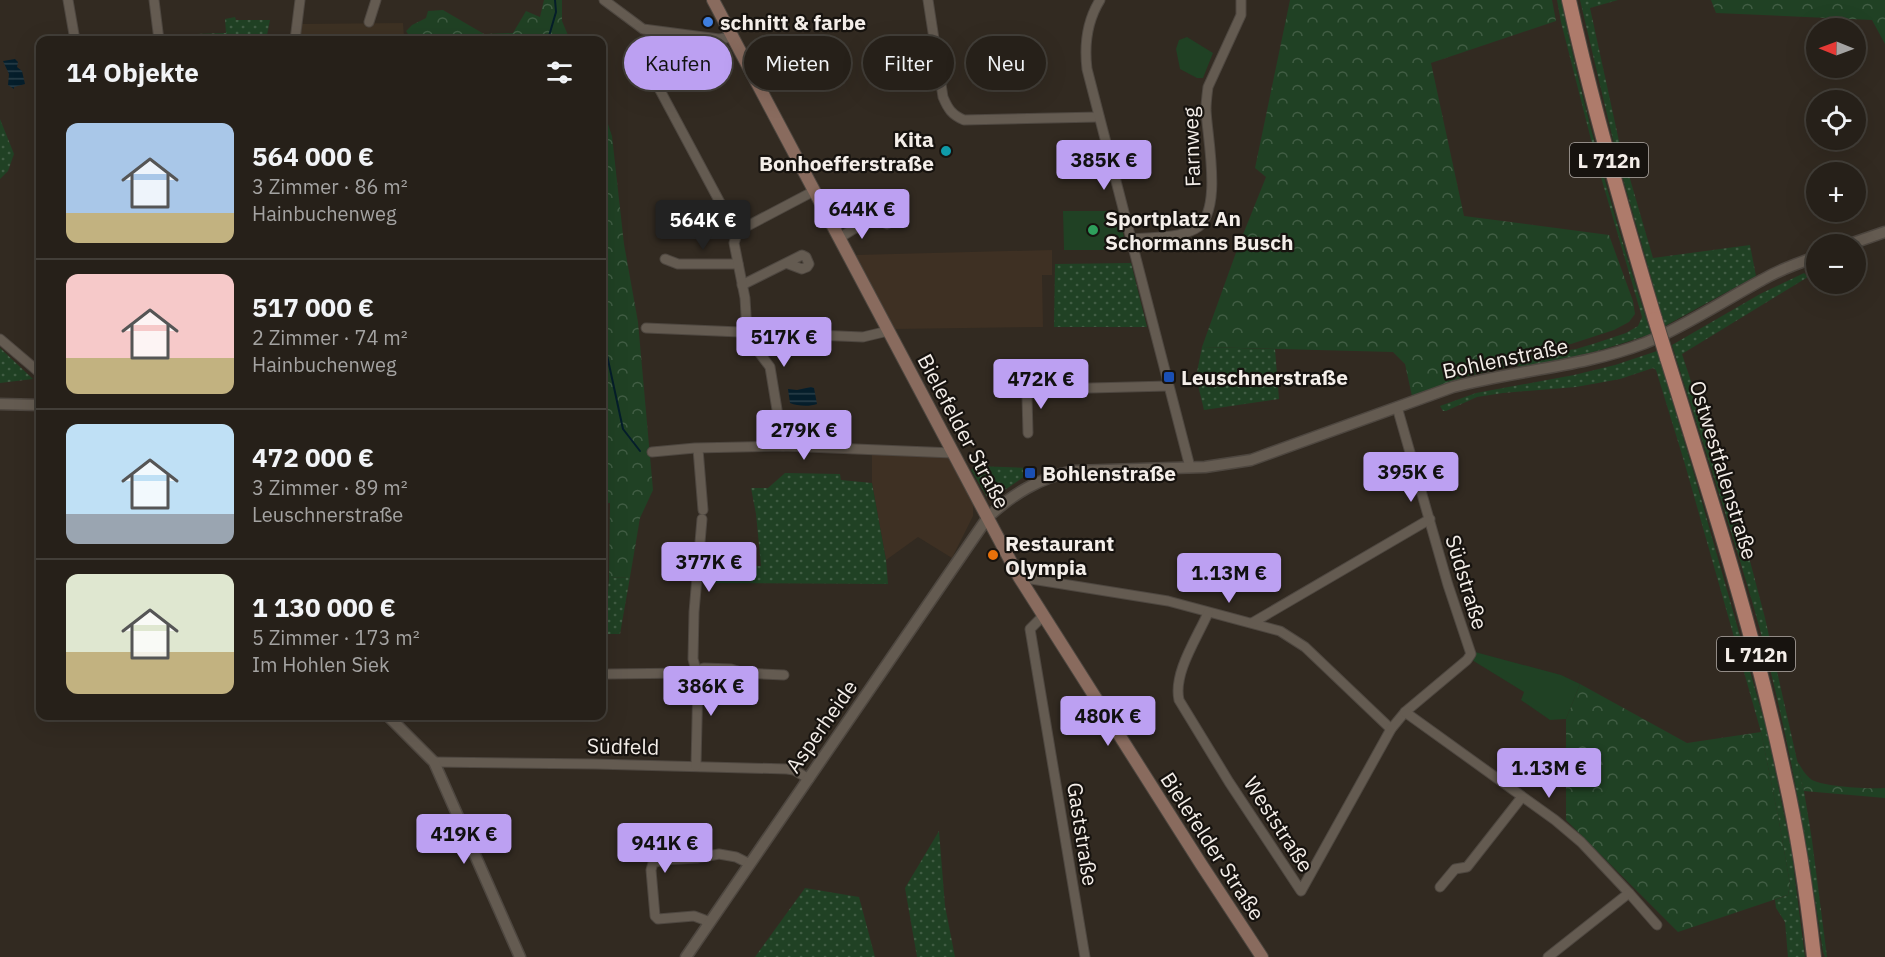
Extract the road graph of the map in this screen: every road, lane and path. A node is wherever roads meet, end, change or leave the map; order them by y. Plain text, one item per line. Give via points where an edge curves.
1 (68, 0) edge
2 (153, 0) edge
3 (300, 0) edge
4 (376, 0) edge
5 (604, 0) edge
6 (713, 0) edge
7 (928, 0) edge
8 (1100, 0) edge
9 (1241, 0) edge
10 (1569, 0) edge
11 (369, 22) dead end
12 (74, 36) edge
13 (158, 36) edge
14 (296, 36) edge
15 (696, 36) edge
16 (732, 36) joint
17 (660, 90) edge
18 (1099, 117) junction
19 (814, 191) junction
20 (887, 225) dead end
21 (738, 231) junction
22 (1885, 232) edge
23 (839, 238) junction
24 (1131, 239) junction
25 (1866, 239) edge
26 (665, 259) dead end
27 (1806, 261) edge
28 (786, 263) dead end
29 (738, 264) junction
30 (742, 285) junction
31 (646, 328) dead end
32 (888, 331) junction
33 (747, 332) junction
34 (0, 339) edge
35 (1024, 366) dead end
36 (36, 370) edge
37 (1037, 384) junction
38 (1168, 386) junction
39 (0, 404) edge
40 (36, 405) edge
41 (1398, 411) junction
42 (1028, 433) dead end
43 (783, 446) junction
44 (698, 449) junction
45 (652, 452) dead end
46 (953, 453) junction
47 (1190, 467) junction
48 (988, 517) junction
49 (1430, 519) junction
50 (1019, 577) junction
51 (1208, 613) junction
52 (1043, 616) junction
53 (1252, 623) junction
54 (696, 670) junction
55 (609, 674) dead end
56 (784, 675) dead end
57 (1405, 712) junction
58 (392, 720) edge
59 (1391, 729) junction
60 (434, 762) junction
61 (696, 766) junction
62 (808, 779) junction
63 (1522, 797) junction
64 (750, 864) junction
65 (1440, 887) dead end
66 (1629, 893) junction
67 (710, 922) junction
68 (1657, 925) dead end
69 (520, 957) edge
70 (686, 957) edge
71 (1085, 957) edge
72 (1262, 957) edge
73 (1548, 957) edge
74 (1814, 957) edge

1 - 12 street
2 - 13 street
3 - 14 street
4 - 11 street
5 - 15 street via 643,29
6 - 16 main road, Bielefelder Straße
7 - 18 street via 943,97 954,116 964,120
8 - 18 street via 1091,17 1085,44
9 - 24 street, Farnweg via 1241,15 1206,98 1213,174 1205,220 1198,228 1180,234
10 - 74 main road, Ostwestfalenstraße / L 712n, bridge via 1621,207 1737,586 1769,708 1796,832
16 - 19 main road, Bielefelder Straße
17 - 21 street
18 - 24 street
19 - 21 street
19 - 23 main road, Bielefelder Straße
20 - 23 street via 881,220 872,221
21 - 29 street via 734,243
22 - 25 street
23 - 32 main road, Bielefelder Straße
24 - 38 street
26 - 29 street via 678,264
27 - 41 street, Bohlenstraße via 1643,343 1569,364 1475,381
28 - 30 street
29 - 30 street
30 - 33 street
31 - 33 street
32 - 33 street via 863,337
32 - 46 main road, Bielefelder Straße
33 - 43 street via 770,367
34 - 36 street
35 - 37 street via 1036,366
37 - 38 street via 1052,388
37 - 42 street via 1027,397
38 - 47 street
39 - 40 street
41 - 47 street, Bohlenstraße via 1251,460
41 - 49 street, Südstraße
43 - 44 street
43 - 46 street
44 - 45 street
44 - 54 street via 702,515 694,612
46 - 48 main road, Bielefelder Straße
47 - 48 street, Bohlenstraße via 1094,469 1059,474 1032,484
48 - 50 main road, Bielefelder Straße
48 - 62 street, Asperheide
49 - 53 street
49 - 57 street, Südstraße via 1471,654
50 - 51 street via 1168,601
50 - 52 main road, Bielefelder Straße
51 - 53 street
51 - 59 street, Weststraße via 1179,674 1179,700 1301,891
52 - 71 street, Gaststraße via 1030,629
52 - 72 main road, Bielefelder Straße
53 - 59 street via 1280,631 1305,647
54 - 55 street
54 - 56 street
54 - 61 street
57 - 59 street, Südstraße
57 - 63 street
58 - 60 street
60 - 61 street, Südfeld
60 - 69 street
61 - 62 street, Südfeld via 794,770
62 - 64 street, Asperheide
63 - 65 street via 1467,867 1455,869
63 - 66 street via 1581,842
64 - 67 street, Asperheide
64 - 67 street via 719,854 653,863 655,916 694,916
66 - 68 street
66 - 73 street
67 - 70 street, Asperheide

